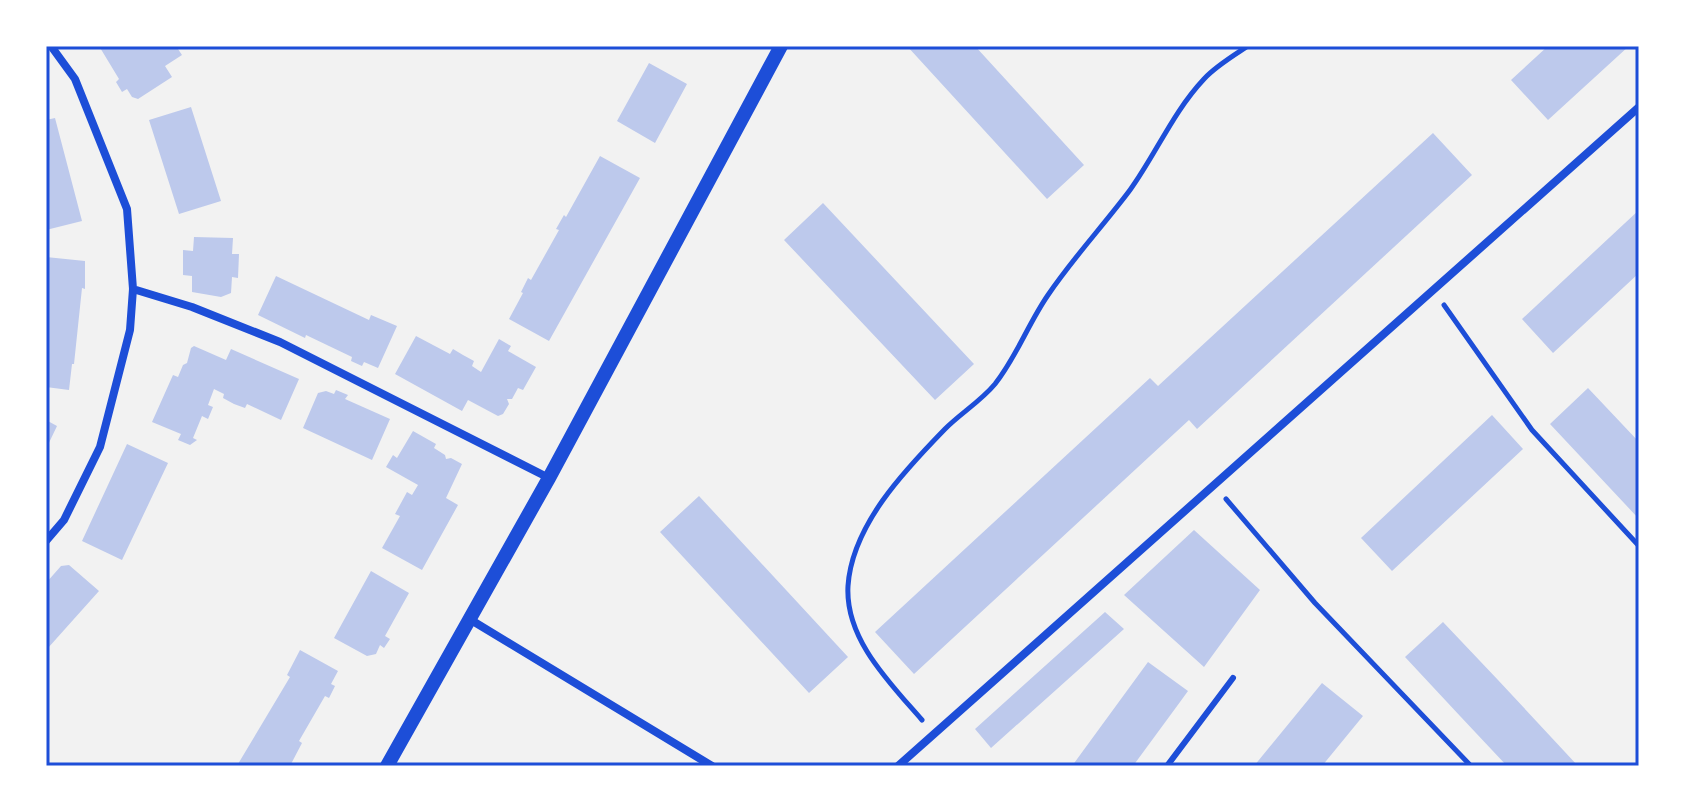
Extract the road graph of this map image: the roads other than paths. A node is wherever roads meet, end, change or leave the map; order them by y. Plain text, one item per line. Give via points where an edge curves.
1 (51, 46) edge
2 (781, 46) edge
3 (1639, 107) edge
4 (133, 289) junction
5 (549, 478) junction
6 (46, 541) edge
7 (471, 620) junction
8 (1233, 678) dead end
9 (387, 766) edge
10 (712, 766) edge
11 (898, 766) edge
12 (1167, 766) edge

1 - 4 street via 75,79 127,209
2 - 5 street
3 - 11 street
4 - 5 street via 280,342
4 - 6 street via 130,330 100,447 64,520
5 - 7 street
7 - 9 street
7 - 10 street
8 - 12 lane

